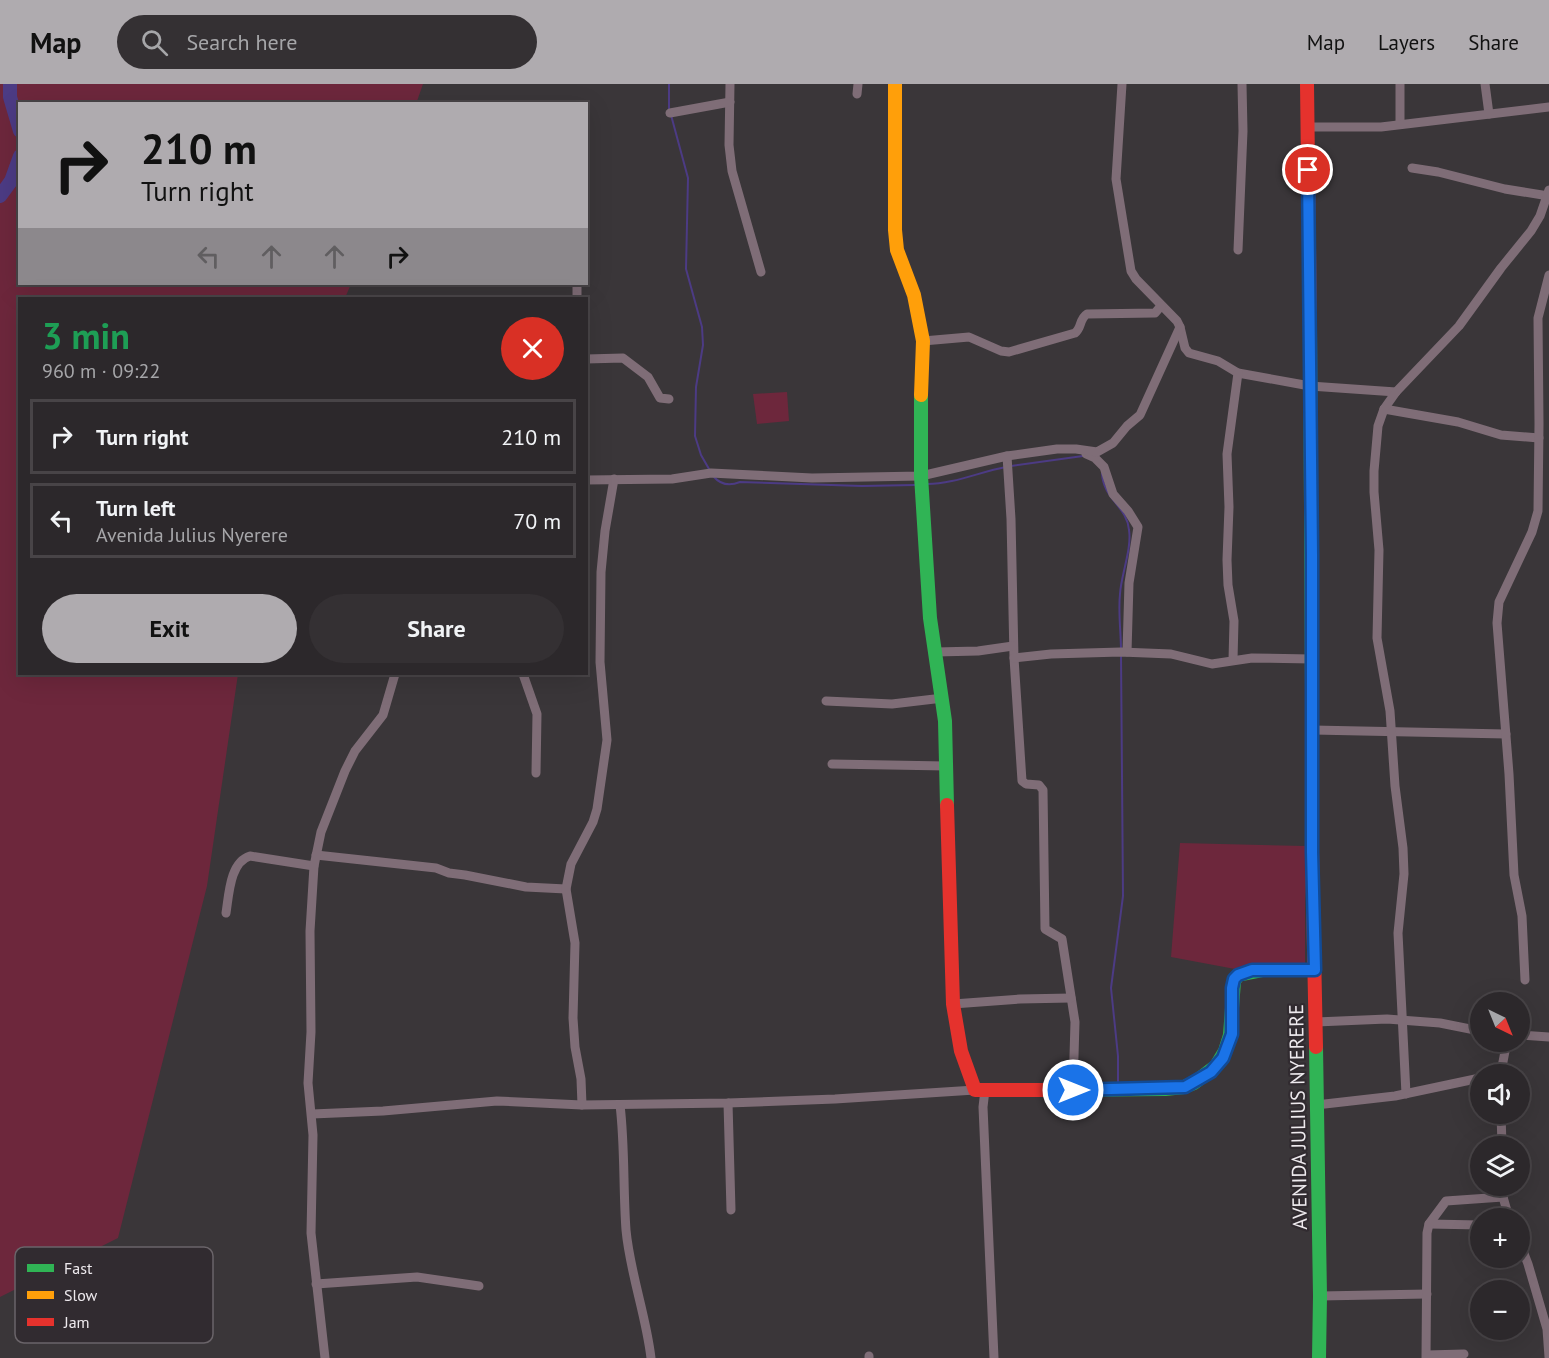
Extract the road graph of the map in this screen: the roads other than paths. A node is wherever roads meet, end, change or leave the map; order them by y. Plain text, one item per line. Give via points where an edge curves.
1 (730, 84) edge
2 (894, 84) edge
3 (1122, 84) edge
4 (1242, 84) edge
5 (1307, 84) edge
6 (1400, 84) edge
7 (1485, 84) edge
8 (730, 102) junction
9 (1549, 107) edge
10 (670, 113) dead end
11 (1489, 114) junction
12 (1400, 124) junction
13 (1307, 128) junction
14 (1412, 168) dead end
15 (1548, 194) edge
16 (1238, 250) dead end
17 (761, 272) dead end
18 (1549, 275) edge
19 (1161, 306) junction
20 (1180, 327) junction
21 (923, 341) junction
22 (588, 359) edge
23 (1238, 373) junction
24 (1310, 386) junction
25 (1396, 392) junction
26 (669, 399) dead end
27 (1384, 409) junction
28 (1544, 423) edge
29 (1539, 438) junction
30 (1076, 449) junction
31 (1007, 456) junction
32 (921, 476) junction
33 (614, 479) junction
34 (588, 480) edge
35 (1013, 646) junction
36 (936, 652) junction
37 (1127, 652) junction
38 (1014, 658) junction
39 (1312, 659) junction
40 (1233, 660) junction
41 (395, 675) edge
42 (523, 675) edge
43 (943, 698) junction
44 (826, 701) dead end
45 (1313, 730) junction
46 (1391, 730) junction
47 (1506, 734) junction
48 (832, 764) dead end
49 (946, 766) junction
50 (537, 773) dead end
51 (316, 855) junction
52 (314, 866) junction
53 (566, 889) junction
54 (226, 913) dead end
55 (1315, 970) junction
56 (1526, 980) dead end
57 (1071, 998) junction
58 (952, 1004) junction
59 (1402, 1020) junction
60 (1316, 1022) junction
61 (1470, 1029) edge
62 (1530, 1036) edge
63 (1549, 1037) edge
64 (1470, 1080) edge
65 (980, 1090) junction
66 (1073, 1090) junction
67 (1406, 1094) junction
68 (728, 1103) junction
69 (582, 1105) junction
70 (620, 1105) junction
71 (1316, 1105) junction
72 (312, 1114) junction
73 (1503, 1197) joint
74 (1506, 1208) edge
75 (731, 1209) dead end
76 (1429, 1224) junction
77 (1470, 1225) edge
78 (1529, 1268) edge
79 (316, 1284) junction
80 (479, 1286) dead end
81 (1427, 1294) junction
82 (1320, 1296) junction
83 (1548, 1330) edge
84 (1464, 1354) dead end
85 (1426, 1357) edge
86 (326, 1358) edge
87 (651, 1358) edge
88 (994, 1358) edge
89 (1319, 1358) edge
90 (1549, 1358) edge

1 - 8 street
2 - 21 street via 897,250 914,295
3 - 19 street via 1116,179 1124,236 1131,271
4 - 16 street
5 - 13 street, AVENIDA JULIUS NYERERE
6 - 12 street
7 - 11 street
8 - 10 street
8 - 17 street via 732,171
9 - 11 street
11 - 12 street
12 - 13 street
13 - 24 street, AVENIDA JULIUS NYERERE
14 - 15 street via 1505,189
15 - 25 street via 1531,231 1470,313
18 - 28 street via 1538,318
19 - 20 street
19 - 21 street via 1155,313 1087,314 1075,333 1009,352 969,337
20 - 23 street via 1189,353 1218,361
20 - 30 street via 1140,415 1113,444 1097,452
21 - 32 street
22 - 26 street via 623,358 648,377 660,398
23 - 24 street
23 - 40 street via 1227,454 1227,560 1234,621
24 - 25 street
24 - 39 street, AVENIDA JULIUS NYERERE
25 - 27 street
27 - 29 street via 1458,422 1501,435
27 - 46 street via 1378,426 1374,471 1379,550 1377,638
28 - 29 street
29 - 47 street via 1538,511 1497,610
30 - 31 street
30 - 37 street via 1104,467 1113,494 1138,527 1129,584
31 - 32 street
31 - 35 street
32 - 33 street via 812,478 711,473 666,480
32 - 36 street via 930,618
33 - 34 street
33 - 53 street via 601,572 600,662 608,740 597,809 572,864
35 - 36 street
35 - 38 street
36 - 43 street
37 - 38 street
37 - 40 street via 1171,654 1212,663
38 - 57 street via 1022,781 1039,785 1043,790 1045,929 1062,939
39 - 40 street
39 - 45 street, AVENIDA JULIUS NYERERE
41 - 51 street via 383,715 345,771
42 - 50 street via 537,714
43 - 44 street via 892,704
43 - 49 street
45 - 46 street
45 - 55 street, AVENIDA JULIUS NYERERE
46 - 47 street
46 - 59 street via 1404,874 1398,933
47 - 56 street via 1512,853 1522,916
48 - 49 street
49 - 58 street
51 - 52 street
51 - 53 street via 436,868 526,887
52 - 54 street via 243,858 237,865
52 - 72 street via 308,1083
53 - 69 street via 575,943 573,1018
55 - 60 street, AVENIDA JULIUS NYERERE
55 - 66 street via 1252,970 1238,975 1232,988 1232,1034 1223,1058 1211,1072 1185,1087
57 - 58 street
57 - 66 street via 1075,1022
58 - 65 street via 961,1051
59 - 60 street
59 - 61 street
59 - 67 street
60 - 71 street, AVENIDA JULIUS NYERERE
62 - 63 street
64 - 67 street
65 - 66 street
65 - 68 street
65 - 88 street
67 - 71 street
68 - 70 street
68 - 75 street
69 - 70 street
69 - 72 street via 497,1101
70 - 87 street via 626,1230
71 - 82 street, AVENIDA JULIUS NYERERE
72 - 79 street via 311,1233
73 - 74 street
73 - 76 street via 1446,1202
76 - 77 street
76 - 81 street
78 - 83 street
79 - 80 street via 417,1277
79 - 86 street
81 - 82 street
81 - 85 street
82 - 89 street, AVENIDA JULIUS NYERERE
83 - 90 street
84 - 85 street

